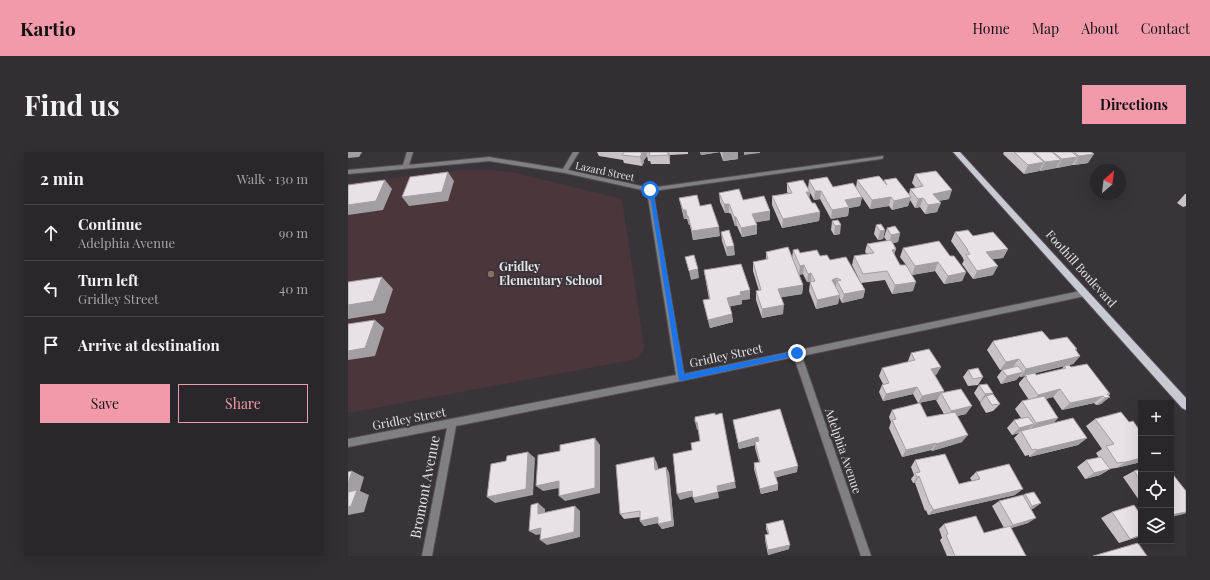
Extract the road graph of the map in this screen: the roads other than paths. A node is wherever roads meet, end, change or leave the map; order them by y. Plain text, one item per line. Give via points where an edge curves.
1 (410, 152) edge
2 (576, 152) edge
3 (956, 152) edge
4 (881, 157) dead end
5 (406, 166) junction
6 (348, 172) edge
7 (564, 172) junction
8 (650, 190) junction
9 (1085, 293) junction
10 (797, 353) junction
11 (681, 378) junction
12 (1186, 405) edge
13 (452, 422) junction
14 (348, 443) edge
15 (427, 556) edge
16 (866, 556) edge

1 - 5 street
2 - 7 street
3 - 9 main road, Foothill Boulevard
4 - 8 street, Lazard Street
5 - 6 street, Lazard Street
5 - 7 street, Lazard Street via 489,158
7 - 8 street, Lazard Street
8 - 11 street
9 - 10 street, Gridley Street
9 - 12 main road, Foothill Boulevard
10 - 11 street, Gridley Street
10 - 16 street, Adelphia Avenue
11 - 13 street, Gridley Street
13 - 14 street, Gridley Street
13 - 15 street, Bromont Avenue

